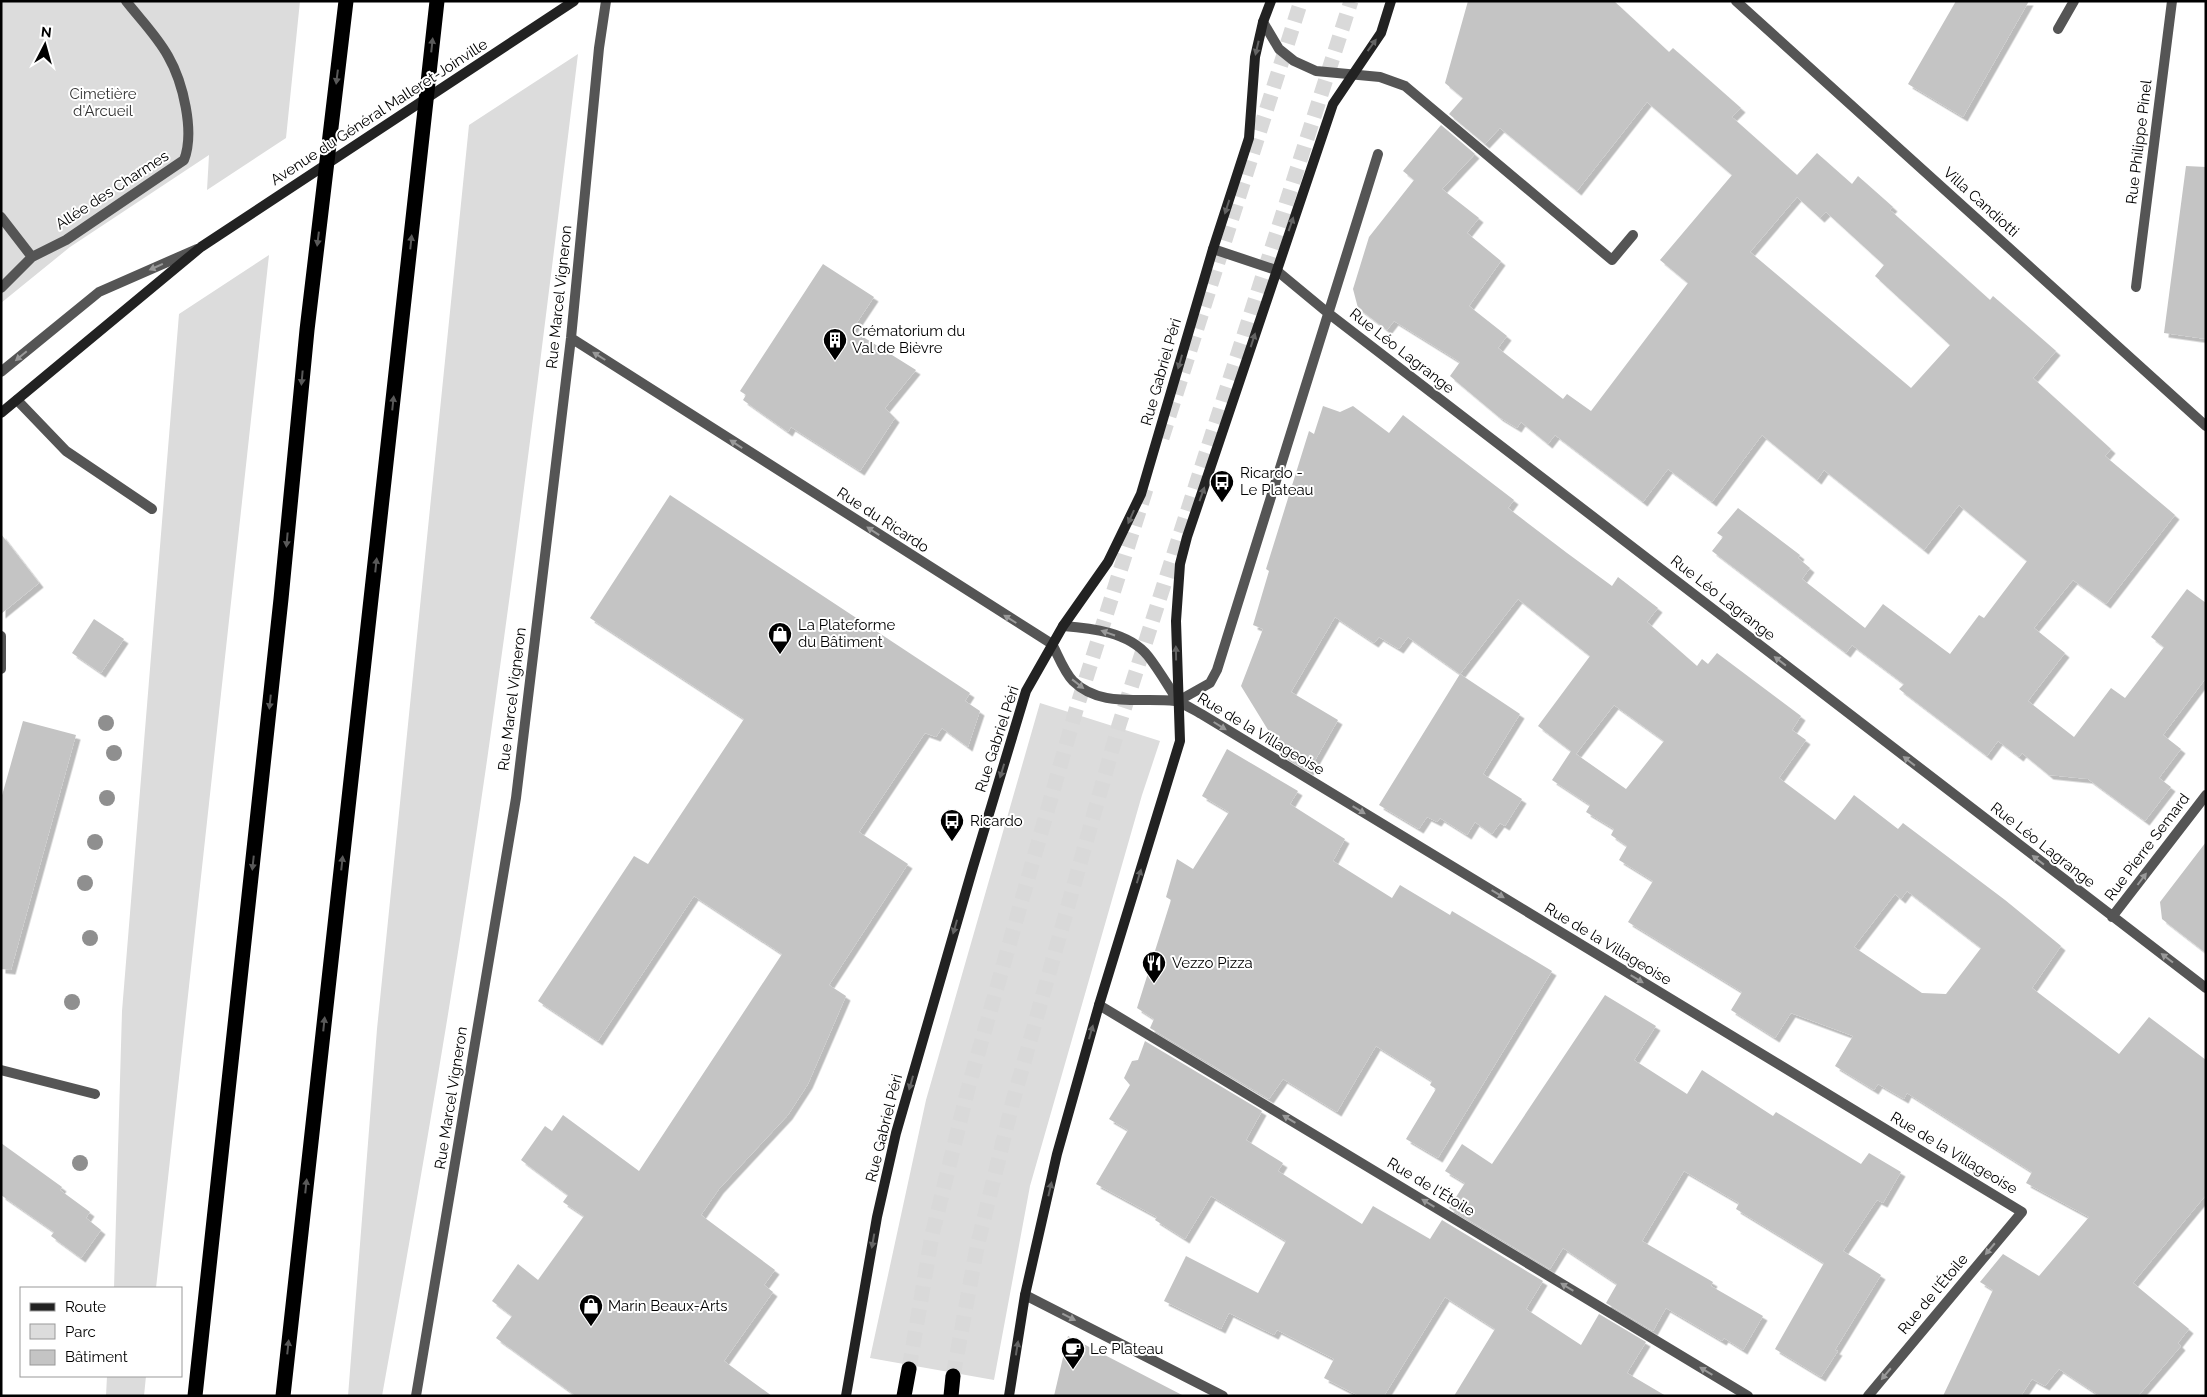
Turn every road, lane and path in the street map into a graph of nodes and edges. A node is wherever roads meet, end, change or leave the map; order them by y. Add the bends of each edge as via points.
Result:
1 (126, 1) edge
2 (346, 1) edge
3 (437, 1) edge
4 (606, 1) edge
5 (1271, 1) edge
6 (1391, 1) edge
7 (1736, 1) edge
8 (2074, 1) edge
9 (2172, 1) edge
10 (574, 2) edge
11 (1263, 22) junction
12 (2058, 29) dead end
13 (1352, 73) junction
14 (1378, 154) dead end
15 (1, 217) edge
16 (1633, 234) dead end
17 (200, 247) junction
18 (1213, 249) junction
19 (32, 257) junction
20 (1276, 270) junction
21 (2136, 287) dead end
22 (1, 288) edge
23 (1328, 313) junction
24 (571, 338) junction
25 (1, 372) edge
26 (17, 400) junction
27 (1, 413) edge
28 (2206, 426) edge
29 (152, 508) dead end
30 (1063, 626) junction
31 (1, 636) edge
32 (1052, 644) junction
33 (1, 669) edge
34 (1178, 702) junction
35 (2206, 795) edge
36 (2112, 917) junction
37 (2206, 988) edge
38 (1099, 1005) junction
39 (1, 1070) edge
40 (95, 1094) dead end
41 (2022, 1212) joint
42 (1025, 1295) junction
43 (909, 1369) tunnel mouth
44 (953, 1376) tunnel mouth
45 (195, 1396) edge
46 (283, 1396) edge
47 (416, 1396) edge
48 (846, 1396) edge
49 (904, 1396) edge
50 (951, 1396) edge
51 (1009, 1396) edge
52 (1223, 1396) edge
53 (1748, 1396) edge
54 (1868, 1396) edge

1 - 19 street, Allée des Charmes via 169,57 188,121 188,150 178,166 66,240
2 -> 45 highway via 307,330
46 -> 3 highway
4 - 24 street, Rue Marcel Vigneron
5 - 11 main road, Rue Gabriel Péri
13 -> 6 main road via 1381,33
7 - 28 street, Villa Candiotti
8 - 12 street
9 - 21 street, Rue Philippe Pinel
10 - 17 main road, Avenue du Général Malleret-Joinville
11 - 13 street via 1279,49 1294,61 1316,71
11 -> 18 main road, Rue Gabriel Péri via 1255,57 1249,138
13 - 16 street via 1380,77 1405,86 1612,260
20 -> 13 main road via 1333,104
14 - 23 street
15 - 19 street
17 -> 25 street, Avenue du Général Malleret-Joinville via 99,292
17 - 26 main road, Avenue du Général Malleret-Joinville
18 - 20 street, Rue Léo Lagrange
18 -> 30 main road, Rue Gabriel Péri via 1140,494 1108,562
19 - 22 street, Allée des Charmes
20 - 23 street, Rue Léo Lagrange
34 -> 20 main road via 1176,621 1180,564
23 - 34 street via 1217,670 1210,683
36 -> 23 street, Rue Léo Lagrange
32 -> 24 street, Rue du Ricardo
24 - 47 street, Rue Marcel Vigneron via 516,798
26 - 27 main road, Avenue du Général Malleret-Joinville
26 - 29 street via 66,451
30 - 32 main road, Rue Gabriel Péri
34 -> 30 street via 1147,655 1138,647 1093,628
31 - 33 street
32 -> 34 street, Rue du Ricardo via 1072,680 1100,697
32 -> 48 main road, Rue Gabriel Péri via 1026,691 896,1133 877,1217
38 -> 34 main road via 1180,741
34 -> 41 street, Rue de la Villageoise
36 -> 35 street, Rue Pierre Semard
37 -> 36 street, Rue Léo Lagrange
42 -> 38 main road via 1057,1154
53 -> 38 street, Rue de l'Étoile
39 - 40 street
41 -> 54 street, Rue de l'Étoile
51 -> 42 main road
42 -> 52 street
43 - 49 highway
44 - 50 highway

